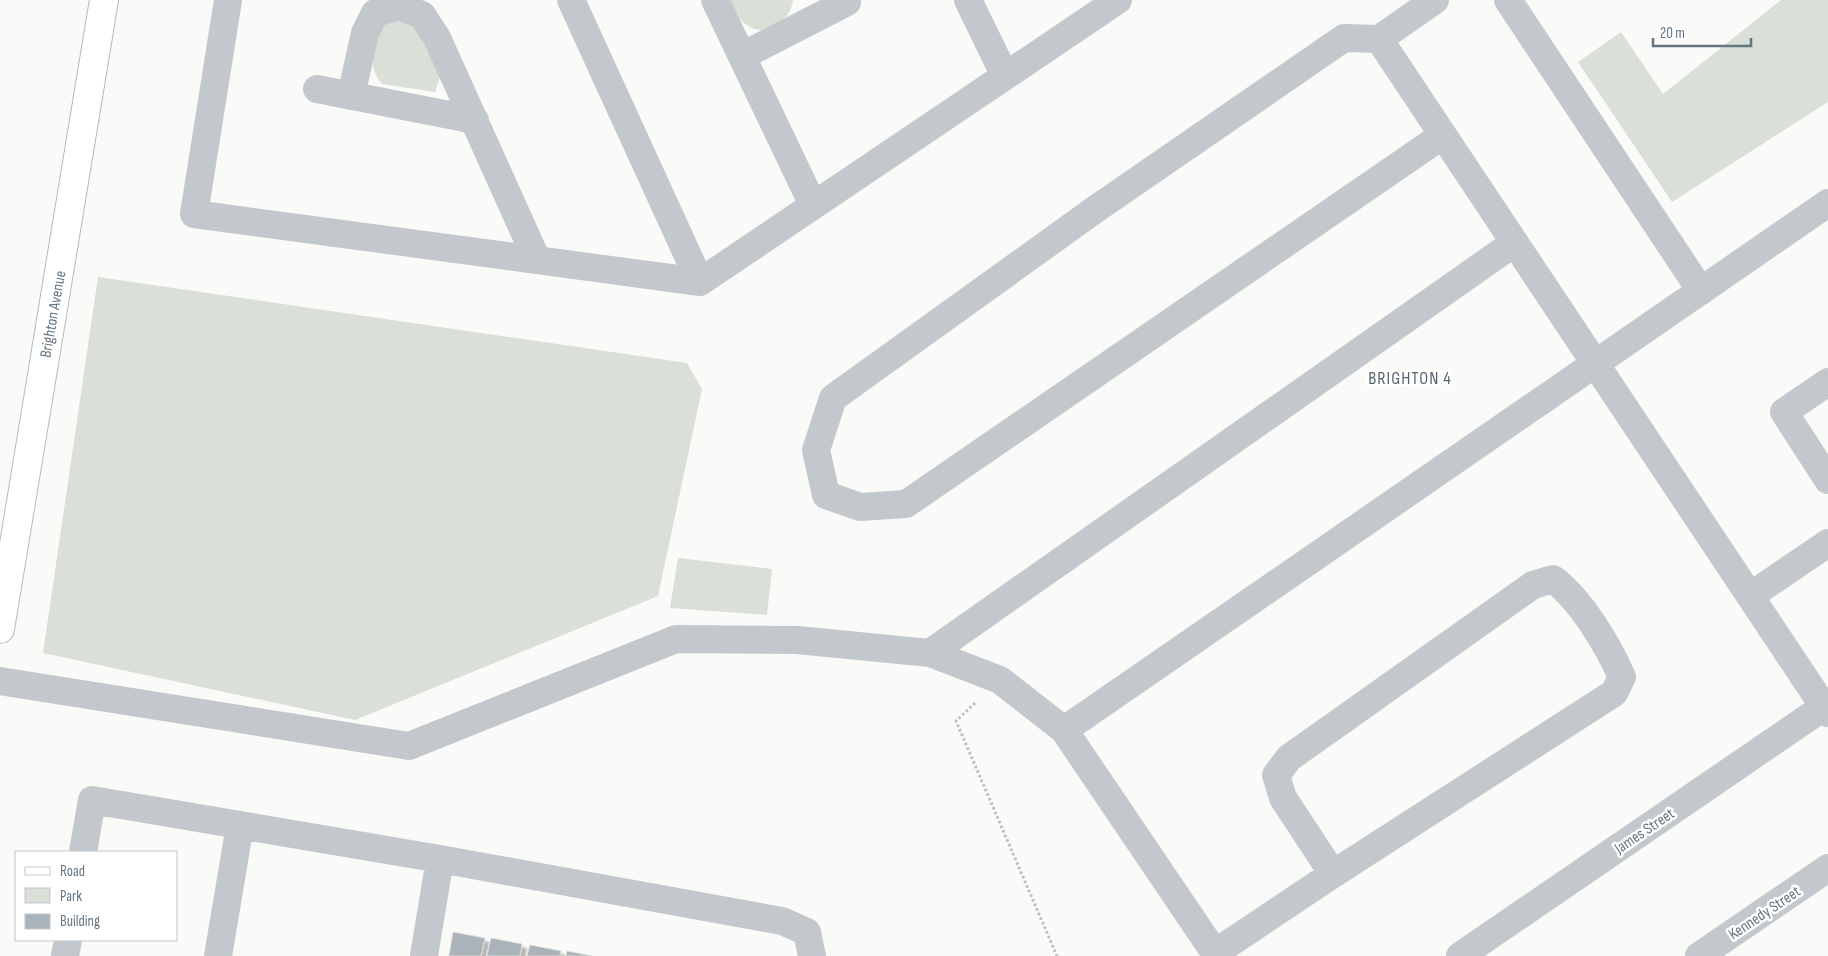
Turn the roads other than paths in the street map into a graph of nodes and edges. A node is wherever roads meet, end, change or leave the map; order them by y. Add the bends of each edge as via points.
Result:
1 (104, 0) edge
2 (228, 0) edge
3 (571, 0) edge
4 (716, 0) edge
5 (968, 0) edge
6 (1118, 0) edge
7 (1435, 0) edge
8 (1508, 0) edge
9 (847, 2) dead end
10 (813, 9) edge
11 (1379, 39) junction
12 (742, 56) junction
13 (1005, 76) junction
14 (317, 89) dead end
15 (351, 96) junction
16 (475, 120) junction
17 (1443, 135) junction
18 (1828, 203) edge
19 (813, 205) junction
20 (1514, 243) junction
21 (537, 260) junction
22 (700, 282) junction
23 (1701, 291) junction
24 (1595, 364) junction
25 (1828, 382) edge
26 (1828, 480) edge
27 (1828, 544) edge
28 (1750, 596) junction
29 (0, 629) edge
30 (930, 653) junction
31 (0, 681) edge
32 (1826, 708) edge
33 (1064, 730) junction
34 (240, 825) junction
35 (83, 851) edge
36 (440, 859) junction
37 (1828, 868) edge
38 (1333, 874) junction
39 (68, 941) edge
40 (1216, 955) edge
41 (66, 956) edge
42 (218, 956) edge
43 (424, 956) edge
44 (812, 956) edge
45 (1460, 956) edge
46 (1699, 956) edge

1 - 29 main road, Brighton Avenue
2 - 21 street via 194,214
3 - 22 street
4 - 12 street
5 - 13 street
6 - 13 street
7 - 11 street
8 - 23 street
9 - 10 street
10 - 12 street
11 - 17 street
11 - 17 street via 1344,38 1093,211 833,398 816,450 826,495 860,507 906,504
12 - 19 street
13 - 19 street
14 - 15 street
15 - 16 street
15 - 16 street via 374,13 399,6 422,15 437,38
16 - 21 street
17 - 20 street
18 - 23 street
19 - 22 street
20 - 24 street
20 - 30 street
21 - 22 street
23 - 24 street
24 - 28 street
24 - 33 street
25 - 26 street via 1784,412
27 - 28 street
28 - 32 street
30 - 31 street via 797,640 676,639 409,746
30 - 33 street via 1000,680
32 - 45 street, James Street
33 - 40 street
34 - 35 street via 92,800
34 - 36 street
34 - 42 street
36 - 43 street
36 - 44 street via 782,921 806,932
37 - 46 street, Kennedy Street
38 - 38 street via 1614,692 1622,677 1614,659 1568,591 1553,579 1533,585 1289,758 1276,775 1283,798
38 - 40 street
39 - 41 street

